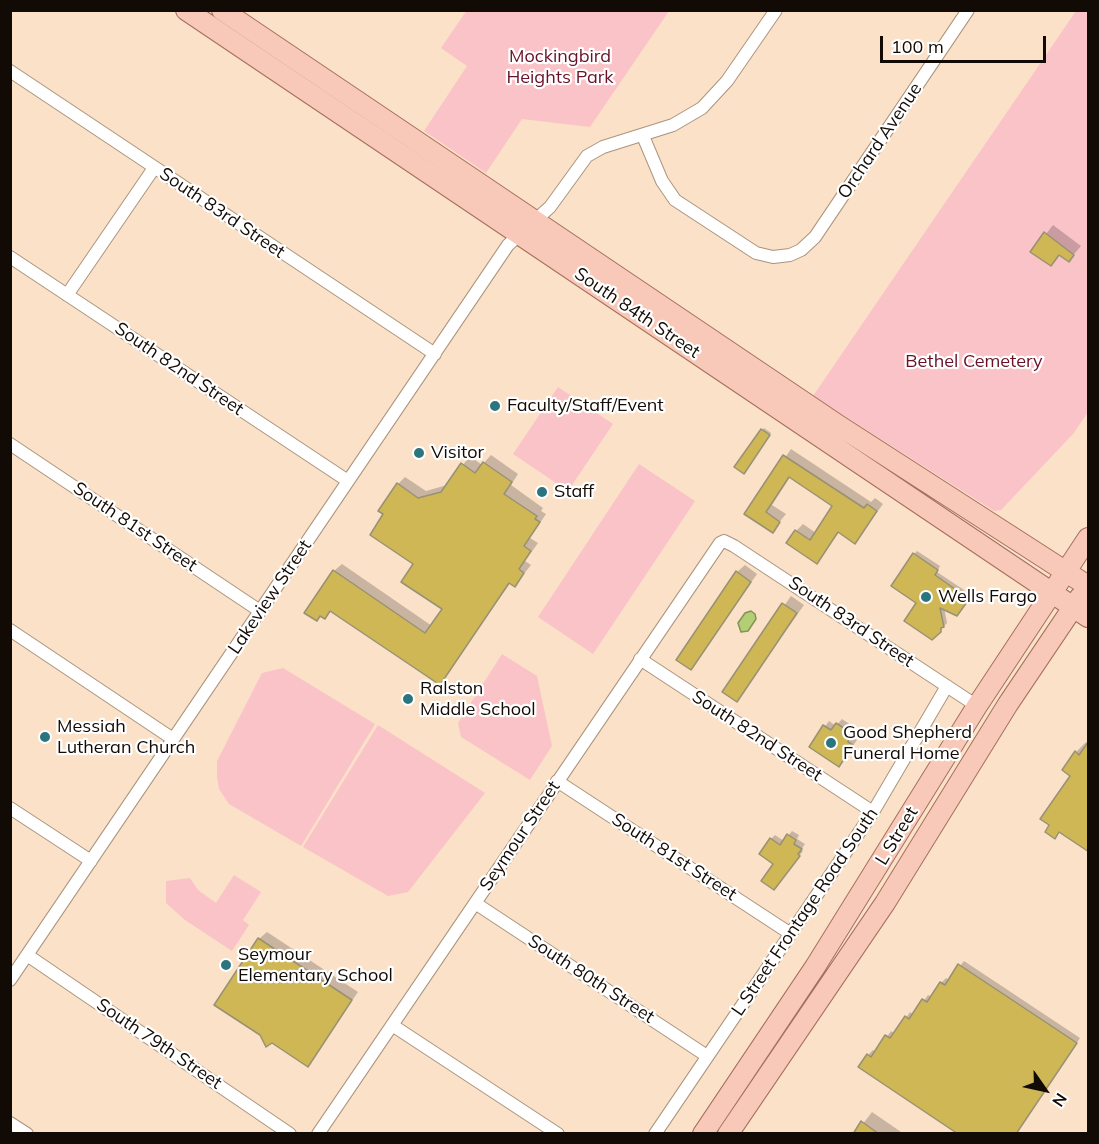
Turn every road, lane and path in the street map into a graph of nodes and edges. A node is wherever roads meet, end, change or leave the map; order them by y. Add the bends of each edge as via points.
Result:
1 (186, 10) edge
2 (222, 10) edge
3 (776, 10) edge
4 (968, 10) edge
5 (10, 72) edge
6 (643, 136) junction
7 (154, 168) junction
8 (536, 220) junction
9 (521, 234) junction
10 (10, 257) edge
11 (67, 295) junction
12 (435, 354) junction
13 (10, 444) edge
14 (348, 482) junction
15 (1089, 538) edge
16 (724, 541) joint
17 (1066, 571) junction
18 (1088, 585) edge
19 (1052, 592) junction
20 (260, 610) junction
21 (1081, 612) edge
22 (10, 630) edge
23 (640, 660) junction
24 (947, 686) junction
25 (977, 706) junction
26 (173, 739) junction
27 (557, 781) junction
28 (10, 808) edge
29 (873, 812) junction
30 (91, 861) junction
31 (475, 903) junction
32 (791, 934) junction
33 (27, 955) junction
34 (10, 980) edge
35 (392, 1025) junction
36 (708, 1056) junction
37 (10, 1123) edge
38 (27, 1134) edge
39 (290, 1134) edge
40 (318, 1134) edge
41 (558, 1134) edge
42 (655, 1134) edge
43 (703, 1134) edge
44 (728, 1134) edge

1 - 9 main road, South 84th Street
2 - 8 main road, South 84th Street
3 - 6 street, Lakeview Street via 717,94 686,119
4 - 6 street, Orchard Avenue via 811,241 784,257 756,253 669,194
5 - 7 street, South 83rd Street
6 - 8 street, Lakeview Street via 586,156 550,207
7 - 11 street
7 - 12 street, South 83rd Street
8 - 9 street, Lakeview Street
8 - 17 main road, South 84th Street via 838,425
9 - 12 street, Lakeview Street via 508,245
9 - 19 main road, South 84th Street
10 - 11 street, South 82nd Street
11 - 14 street, South 82nd Street
12 - 14 street, Lakeview Street
13 - 20 street, South 81st Street
14 - 20 street, Lakeview Street
15 - 17 main road, L Street
16 - 23 street, Seymour Street via 716,547
16 - 24 street, South 83rd Street
17 - 18 main road, South 84th Street
17 - 19 main road, L Street
18 - 21 main road, L Street
19 - 21 main road, South 84th Street
19 - 25 main road, L Street
20 - 26 street, Lakeview Street
21 - 44 main road, L Street via 1008,705 891,894
22 - 26 street
23 - 27 street, Seymour Street
23 - 29 street, South 82nd Street
24 - 25 street, South 83rd Street
24 - 29 street, L Street Frontage Road South
25 - 43 main road, L Street via 837,933
26 - 30 street, Lakeview Street
27 - 31 street, Seymour Street
27 - 32 street, South 81st Street
28 - 30 street
29 - 32 street, L Street Frontage Road South
30 - 33 street, Lakeview Street
31 - 35 street, Seymour Street
31 - 36 street, South 80th Street
32 - 36 street, L Street Frontage Road South
33 - 34 street, Lakeview Street
33 - 39 street, South 79th Street
35 - 40 street, Seymour Street
35 - 41 street
36 - 42 street, L Street Frontage Road South
37 - 38 street

